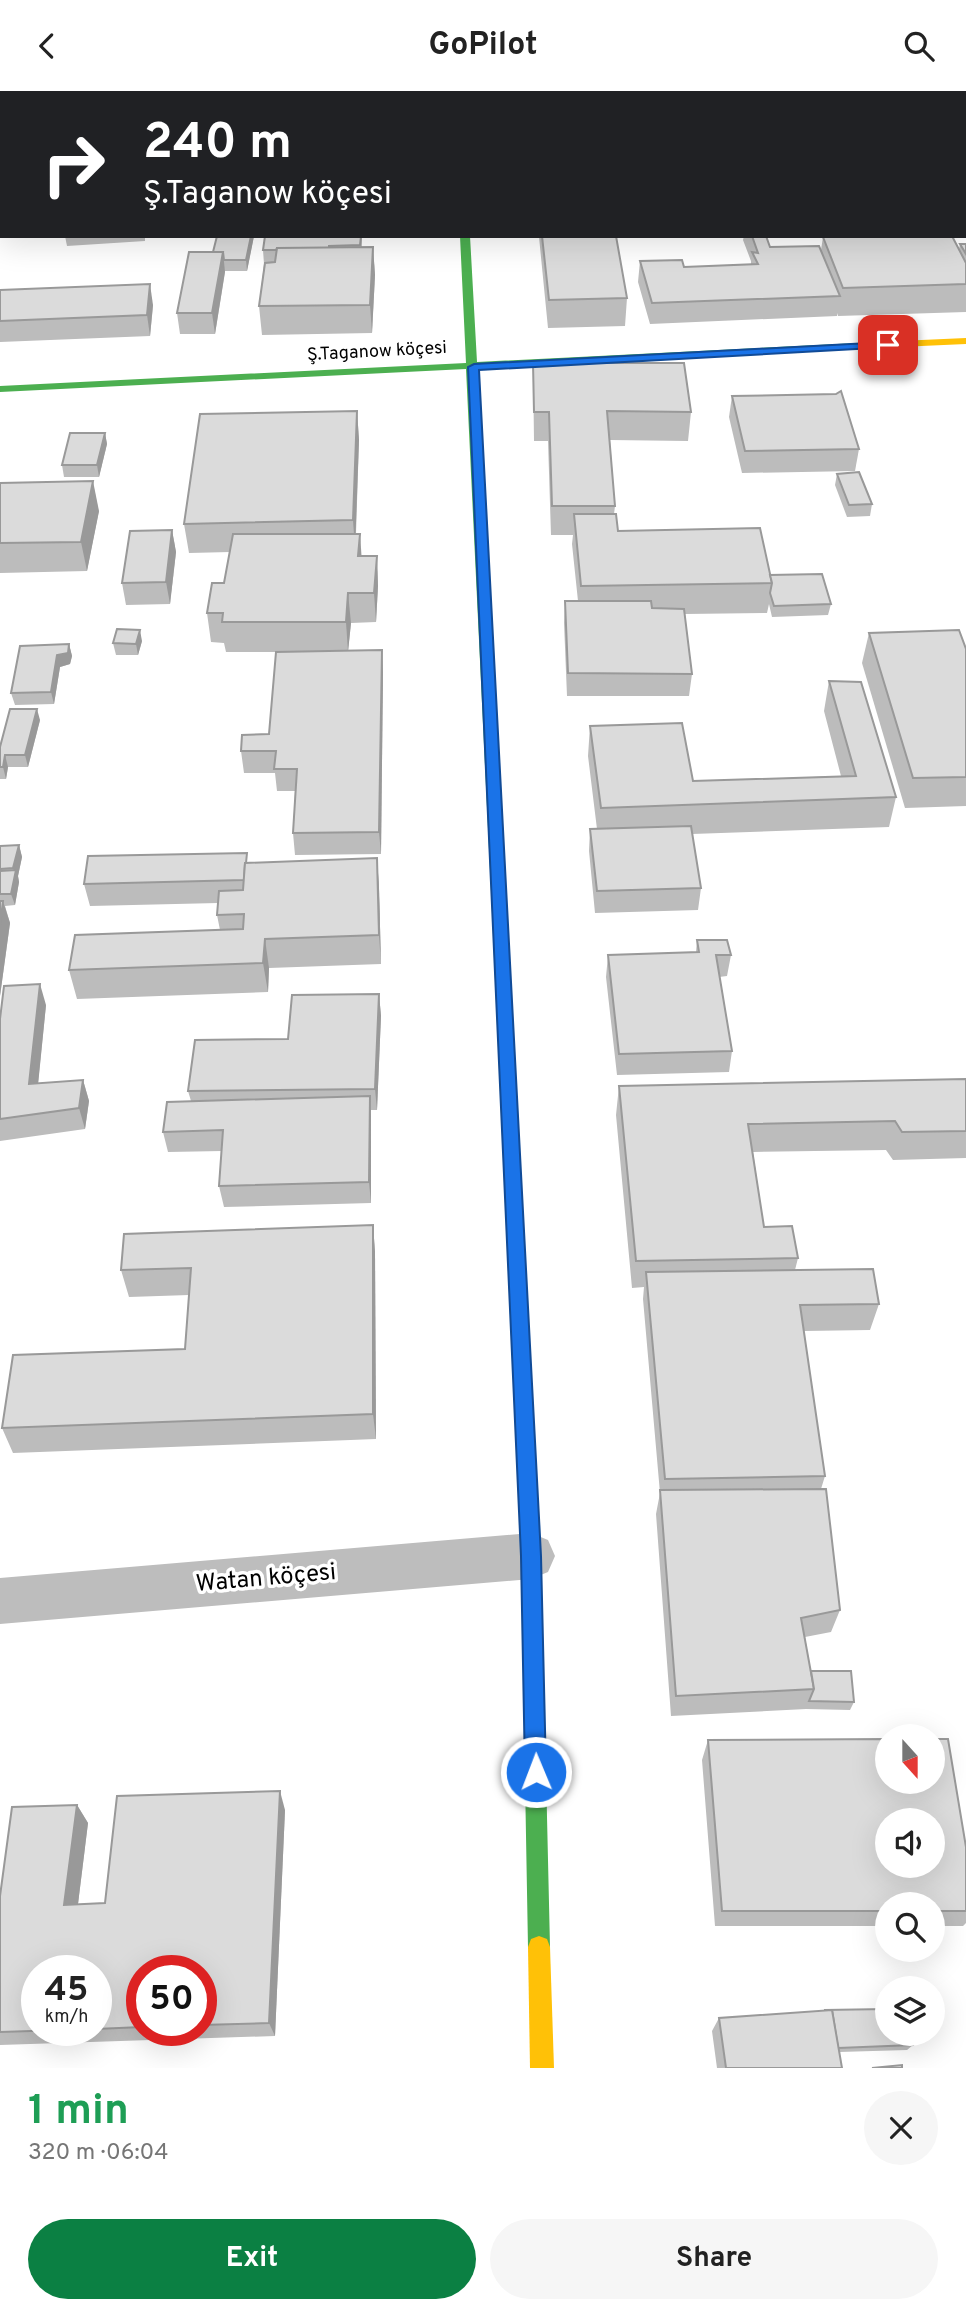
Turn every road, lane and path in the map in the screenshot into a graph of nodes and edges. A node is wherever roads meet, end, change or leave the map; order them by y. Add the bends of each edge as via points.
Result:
1 (466, 238) edge
2 (966, 341) edge
3 (474, 367) junction
4 (0, 389) edge
5 (531, 1556) junction
6 (0, 1601) edge
7 (542, 2068) edge

1 - 3 main road
2 - 3 main road, Ş.Taganow köçesi
3 - 4 main road, Ş.Taganow köçesi
3 - 5 main road
5 - 6 street, Watan köçesi
5 - 7 main road

